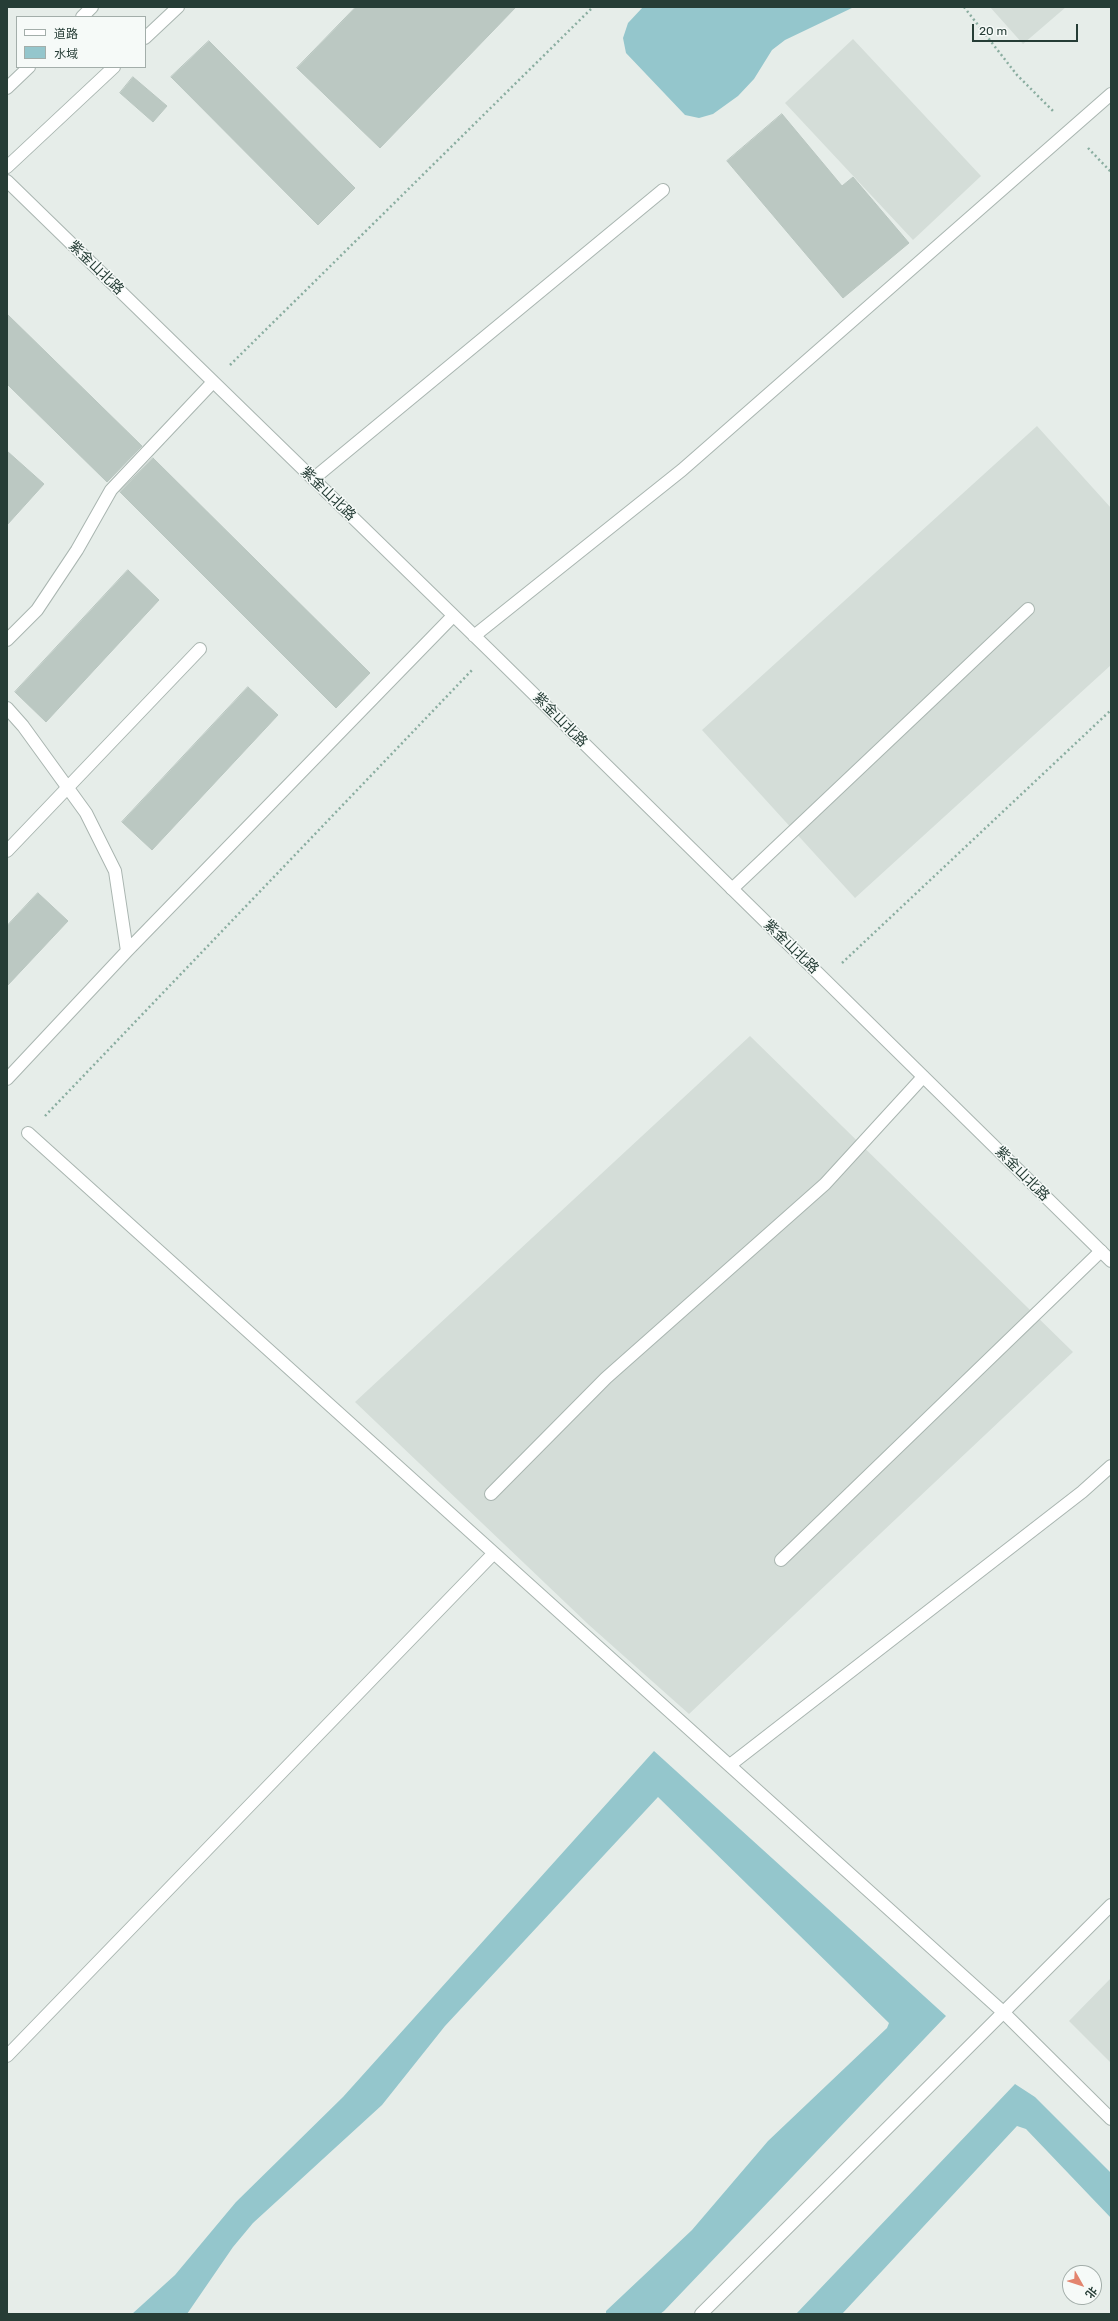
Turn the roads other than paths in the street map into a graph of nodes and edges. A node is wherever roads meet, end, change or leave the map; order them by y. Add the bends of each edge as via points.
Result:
1 (92, 7) edge
2 (178, 7) edge
3 (83, 16) edge
4 (146, 37) edge
5 (28, 68) edge
6 (113, 68) edge
7 (7, 88) edge
8 (1111, 94) edge
9 (7, 168) edge
10 (7, 181) edge
11 (663, 190) dead end
12 (213, 382) junction
13 (313, 479) junction
14 (1028, 609) dead end
15 (453, 616) junction
16 (474, 636) junction
17 (7, 640) edge
18 (200, 650) dead end
19 (7, 708) edge
20 (68, 788) junction
21 (7, 851) edge
22 (732, 889) junction
23 (127, 951) junction
24 (923, 1077) junction
25 (7, 1079) edge
26 (28, 1133) road end
27 (1101, 1251) junction
28 (1111, 1262) edge
29 (1111, 1466) edge
30 (491, 1494) dead end
31 (494, 1553) junction
32 (781, 1560) dead end
33 (730, 1765) junction
34 (1111, 1905) edge
35 (1004, 2012) junction
36 (7, 2056) edge
37 (1111, 2119) edge
38 (701, 2314) edge

1 - 3 street
2 - 4 street
5 - 7 street
6 - 9 street
8 - 16 street via 682,470
10 - 12 street, 紫金山北路
11 - 13 street
12 - 13 street, 紫金山北路
12 - 17 street via 111,490 77,550 37,610
13 - 15 street, 紫金山北路
14 - 22 street
15 - 16 street, 紫金山北路
15 - 23 street
16 - 22 street, 紫金山北路
18 - 20 street
19 - 20 street
20 - 21 street
20 - 23 street via 86,813 115,871
22 - 24 street, 紫金山北路
23 - 25 street
24 - 27 street, 紫金山北路
24 - 30 street via 825,1184 606,1378
26 - 31 street
27 - 28 street, 紫金山北路
27 - 32 street
29 - 33 street via 1082,1492
31 - 33 street
31 - 36 street
33 - 35 street
34 - 35 street
35 - 37 street
35 - 38 street

